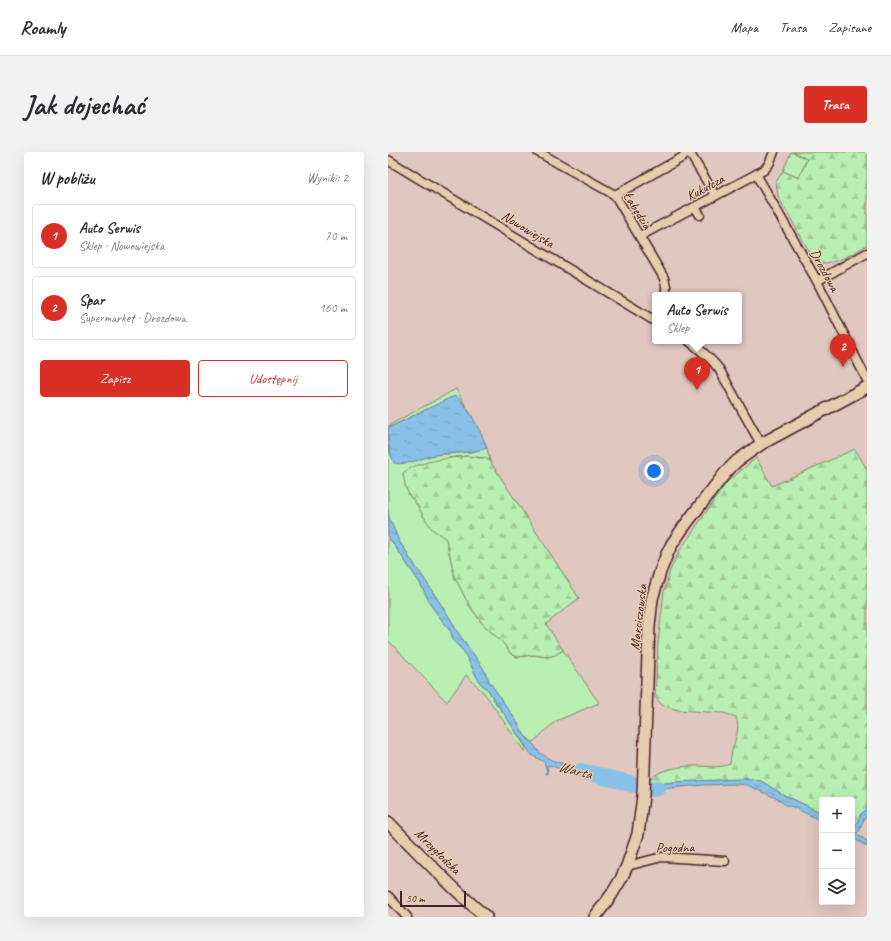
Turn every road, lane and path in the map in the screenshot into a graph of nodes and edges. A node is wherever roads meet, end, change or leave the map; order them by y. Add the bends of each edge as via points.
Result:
1 (538, 152) edge
2 (688, 152) edge
3 (774, 152) edge
4 (388, 160) edge
5 (756, 174) junction
6 (615, 195) junction
7 (715, 196) junction
8 (695, 207) junction
9 (700, 215) dead end
10 (640, 236) junction
11 (867, 253) edge
12 (816, 281) junction
13 (666, 292) edge
14 (652, 319) edge
15 (693, 344) edge
16 (867, 380) edge
17 (867, 387) edge
18 (760, 444) junction
19 (388, 822) edge
20 (725, 861) dead end
21 (627, 866) junction
22 (388, 896) edge
23 (407, 917) edge
24 (486, 917) edge
25 (595, 917) edge

1 - 6 street, Łabędzia
2 - 6 street
2 - 7 street
3 - 5 street, Kukułcza via 770,164
4 - 14 street, Nowowiejska
5 - 7 street, Kukułcza
5 - 12 street, Drozdowa
6 - 10 street, Łabędzia
7 - 8 street, Kukułcza
8 - 9 street
8 - 10 street, Kukułcza
10 - 13 street, Łabędzia via 664,278
11 - 12 street
12 - 16 street, Drozdowa
15 - 18 street via 713,361
17 - 18 street, Marciszowska
18 - 21 street, Marciszowska via 726,472 672,544 660,572 652,599 649,626 638,834
19 - 24 street, Mrzygłodzka
20 - 21 street, Pogodna via 662,857
21 - 25 street, Marciszowska via 612,894
22 - 23 street

